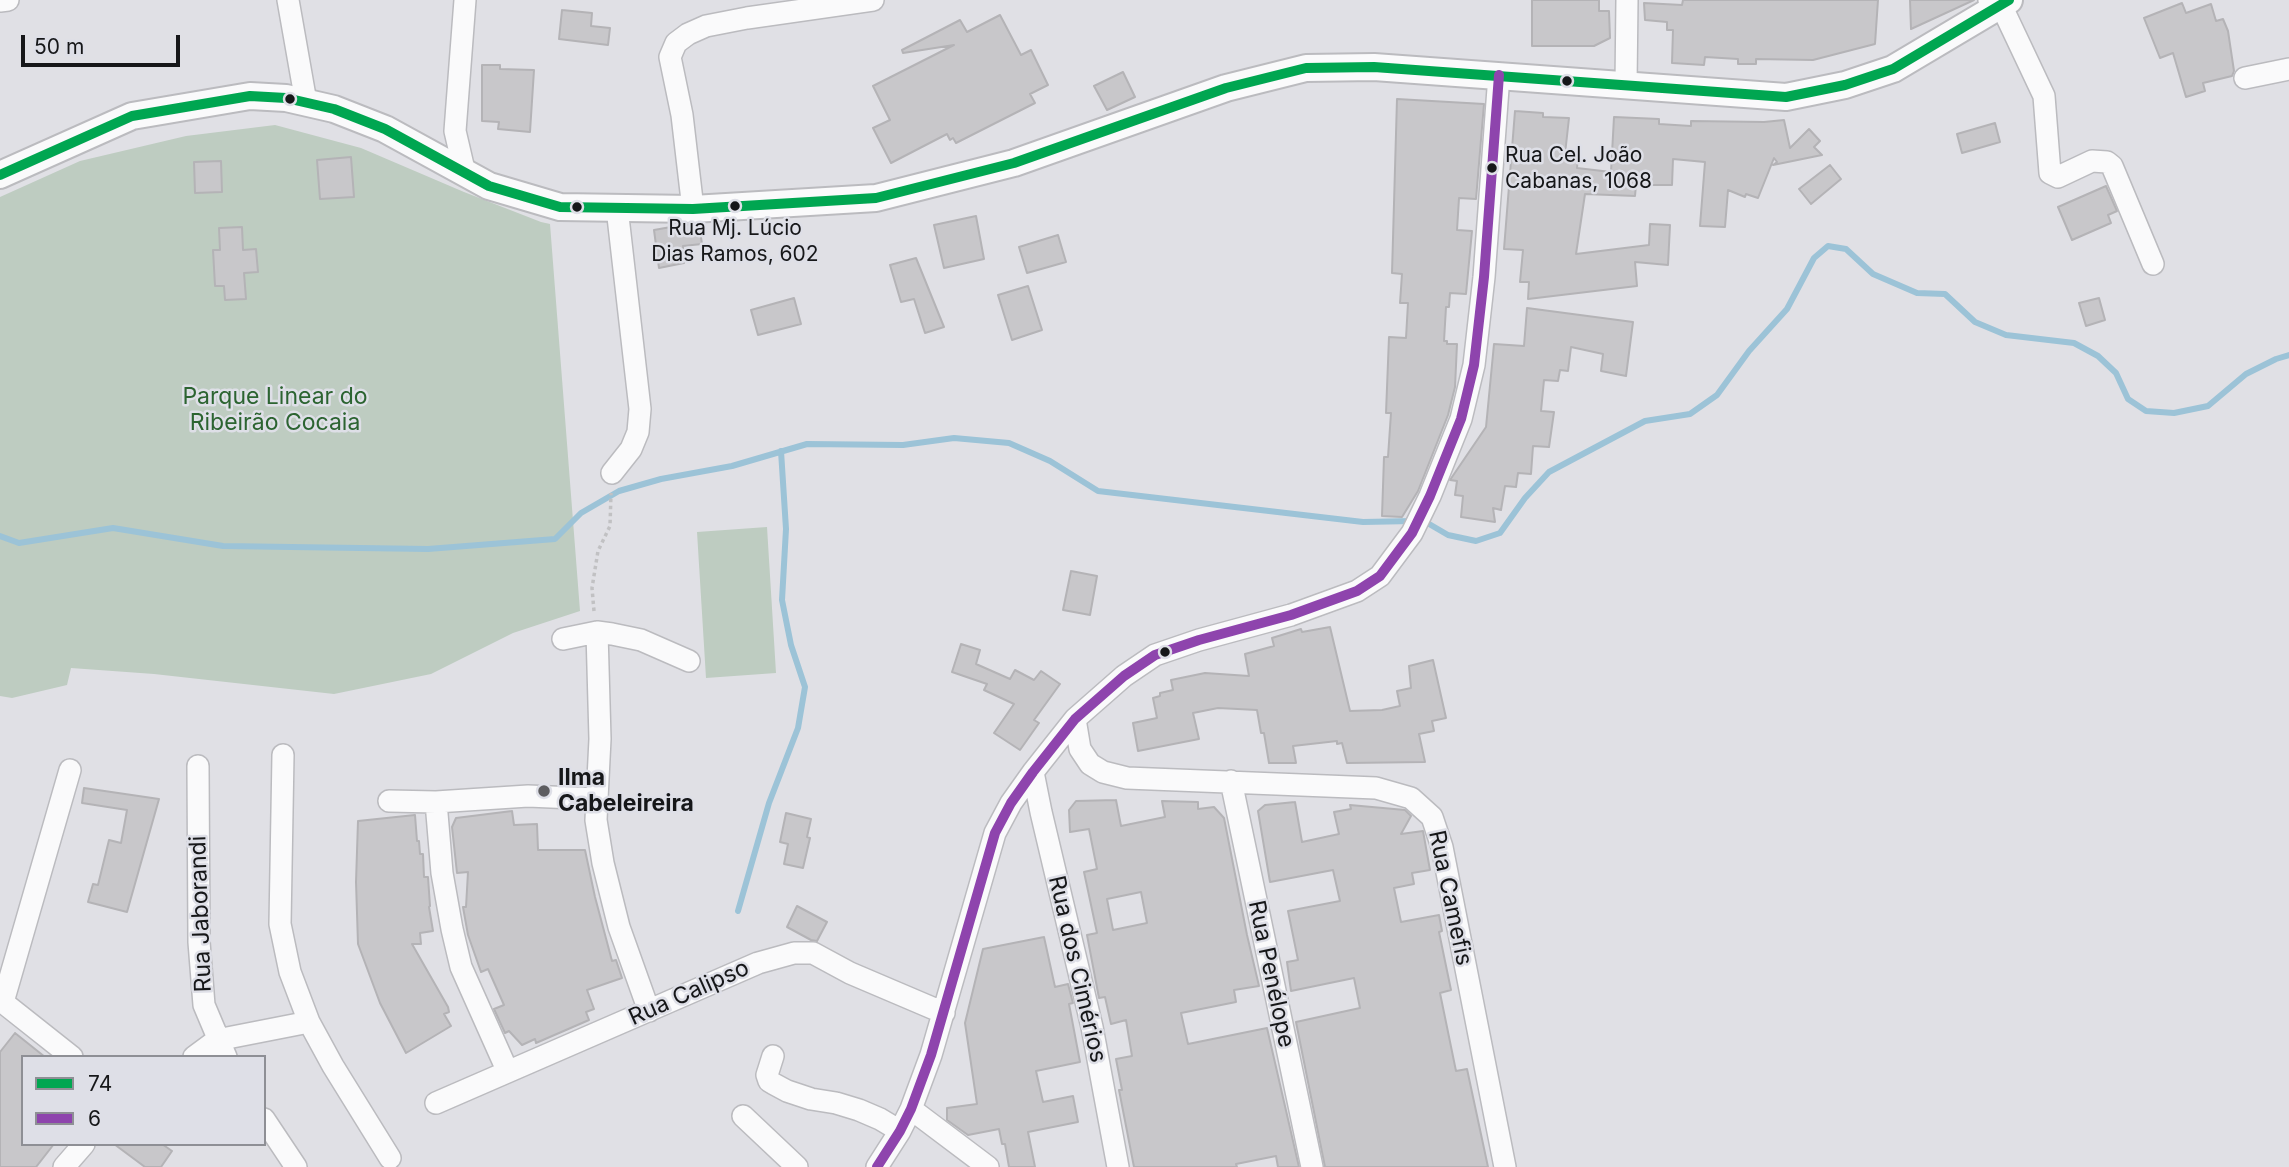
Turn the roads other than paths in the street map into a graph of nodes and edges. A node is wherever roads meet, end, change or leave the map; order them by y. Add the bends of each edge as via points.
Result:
1 (8, 0) edge
2 (288, 0) edge
3 (465, 0) edge
4 (873, 0) edge
5 (1627, 0) edge
6 (0, 1) edge
7 (2000, 2) edge
8 (2289, 69) edge
9 (1499, 75) junction
10 (2245, 78) dead end
11 (1626, 85) junction
12 (306, 102) junction
13 (455, 131) junction
14 (427, 153) junction
15 (465, 174) junction
16 (0, 175) edge
17 (617, 208) junction
18 (693, 209) junction
19 (2153, 264) dead end
20 (612, 473) road end
21 (597, 632) junction
22 (563, 639) dead end
23 (689, 661) dead end
24 (1075, 719) junction
25 (283, 755) dead end
26 (198, 766) dead end
27 (70, 770) dead end
28 (1033, 772) junction
29 (1231, 781) junction
30 (597, 799) junction
31 (389, 801) dead end
32 (436, 802) junction
33 (1, 1001) edge
34 (649, 1011) junction
35 (944, 1013) junction
36 (309, 1022) junction
37 (222, 1048) edge
38 (69, 1055) edge
39 (200, 1055) edge
40 (773, 1056) dead end
41 (507, 1070) junction
42 (436, 1103) dead end
43 (911, 1109) junction
44 (743, 1116) dead end
45 (266, 1122) edge
46 (900, 1131) junction
47 (82, 1146) edge
48 (390, 1158) dead end
49 (64, 1167) edge
50 (296, 1167) edge
51 (797, 1167) edge
52 (877, 1167) edge
53 (988, 1167) edge
54 (1118, 1167) edge
55 (1312, 1167) edge
56 (1505, 1167) edge

1 - 6 street
2 - 12 street
3 - 13 street
4 - 18 street via 706,26 676,43 670,57
5 - 11 street
7 - 11 main road via 1893,69 1845,85 1786,97
7 - 19 street via 2044,96 2050,173 2058,177 2092,161 2112,166
8 - 10 street
9 - 11 main road
9 - 18 main road via 1306,68 1226,88 1014,163 876,198
9 - 24 street via 1474,365 1461,419 1412,533 1380,576 1357,591 1155,655
12 - 14 main road via 385,129
12 - 16 main road via 250,96 132,116
13 - 14 street
13 - 15 street
14 - 15 main road
15 - 17 main road via 500,190 561,207
17 - 18 main road
17 - 20 street via 640,409 631,449
21 - 22 street
21 - 23 street via 641,640
21 - 30 street
24 - 28 street
24 - 29 street, Rua Camefis via 1080,749 1090,764 1103,772 1127,778
25 - 36 street via 280,924 290,972
26 - 37 street, Rua Jaborandi via 204,1005
27 - 33 street
28 - 35 street via 995,833
28 - 54 street, Rua dos Cimérios
29 - 55 street, Rua Penélope
29 - 56 street, Rua Camefis via 1376,788 1411,798 1432,817 1442,847
30 - 32 street via 528,796
30 - 34 street via 603,863 619,927
31 - 32 street
32 - 41 street via 442,873 461,967
33 - 38 street
34 - 35 street, Rua Calipso via 758,963 804,952
34 - 41 street, Rua Calipso
35 - 43 street
36 - 37 street
36 - 48 street
37 - 39 street
40 - 46 street via 766,1075 774,1084 811,1099 859,1110
41 - 42 street, Rua Calipso
43 - 46 street
43 - 53 street
44 - 51 street
45 - 50 street
46 - 52 street
47 - 49 street

